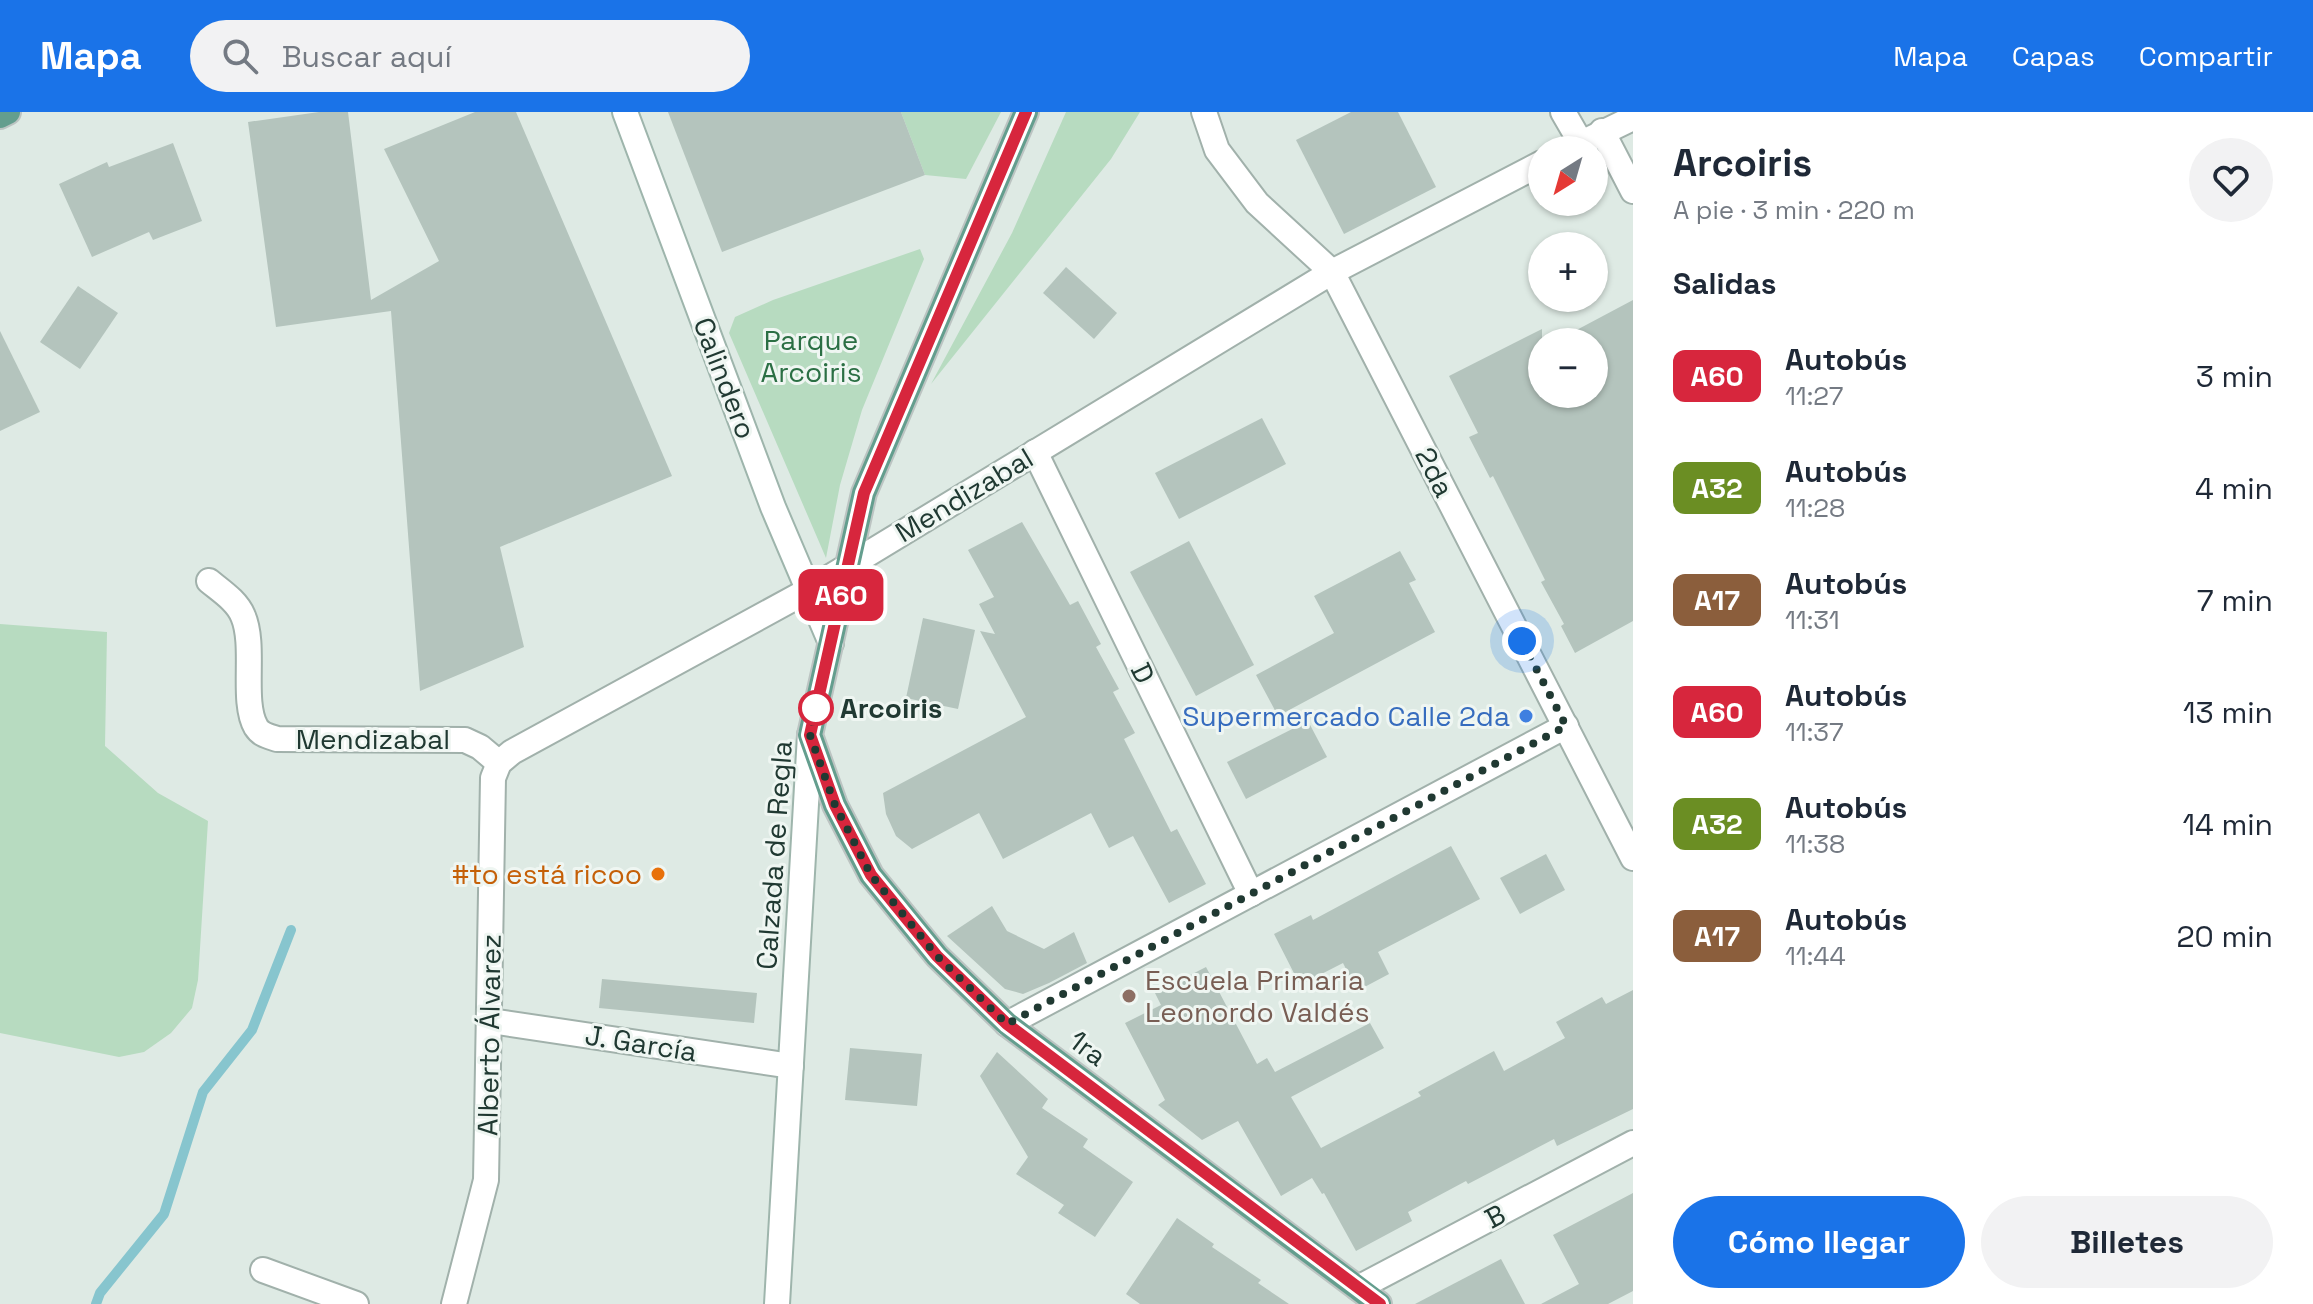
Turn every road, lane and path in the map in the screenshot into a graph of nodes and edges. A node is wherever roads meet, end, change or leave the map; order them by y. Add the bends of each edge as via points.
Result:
1 (8, 112) edge
2 (625, 112) edge
3 (1026, 112) edge
4 (1204, 112) edge
5 (1563, 112) edge
6 (0, 116) edge
7 (1633, 118) edge
8 (1580, 136) edge
9 (1594, 136) edge
10 (1608, 166) edge
11 (1528, 170) edge
12 (1633, 191) edge
13 (1332, 272) junction
14 (1035, 452) junction
15 (847, 565) junction
16 (209, 581) dead end
17 (807, 591) junction
18 (831, 643) junction
19 (1566, 726) junction
20 (810, 735) junction
21 (499, 763) junction
22 (1633, 858) edge
23 (1251, 894) junction
24 (491, 1021) junction
25 (1007, 1024) junction
26 (791, 1066) junction
27 (1633, 1143) edge
28 (263, 1270) dead end
29 (1358, 1288) junction
30 (356, 1304) edge
31 (454, 1304) edge
32 (777, 1304) edge
33 (1379, 1304) edge

1 - 6 main road
2 - 17 street, Calindero
3 - 15 main road, Calzada de Regla via 864,493
4 - 13 street, 2da via 1217,150 1257,203
5 - 8 street
7 - 9 street
10 - 12 street
11 - 13 street, Mendizabal
13 - 14 street, Mendizabal
13 - 19 street, 2da
14 - 15 street, Mendizabal
14 - 23 street, D
15 - 17 street, Mendizabal
15 - 18 main road, Calzada de Regla
16 - 21 street, Mendizabal via 242,613 251,705 263,735 465,740
17 - 18 street, Calindero
17 - 21 street, Mendizabal
18 - 20 main road, Calzada de Regla
19 - 22 street, 2da
19 - 23 street
20 - 25 main road, 1ra via 835,805 871,875 937,956
20 - 26 street, Calzada de Regla
21 - 24 street, Alberto Álvarez via 493,778
23 - 25 street
24 - 26 street, J. García
24 - 31 street, Alberto Álvarez via 486,1180
25 - 29 main road, 1ra
26 - 32 street, Calzada de Regla
27 - 29 street, B
28 - 30 street
29 - 33 main road, 1ra

